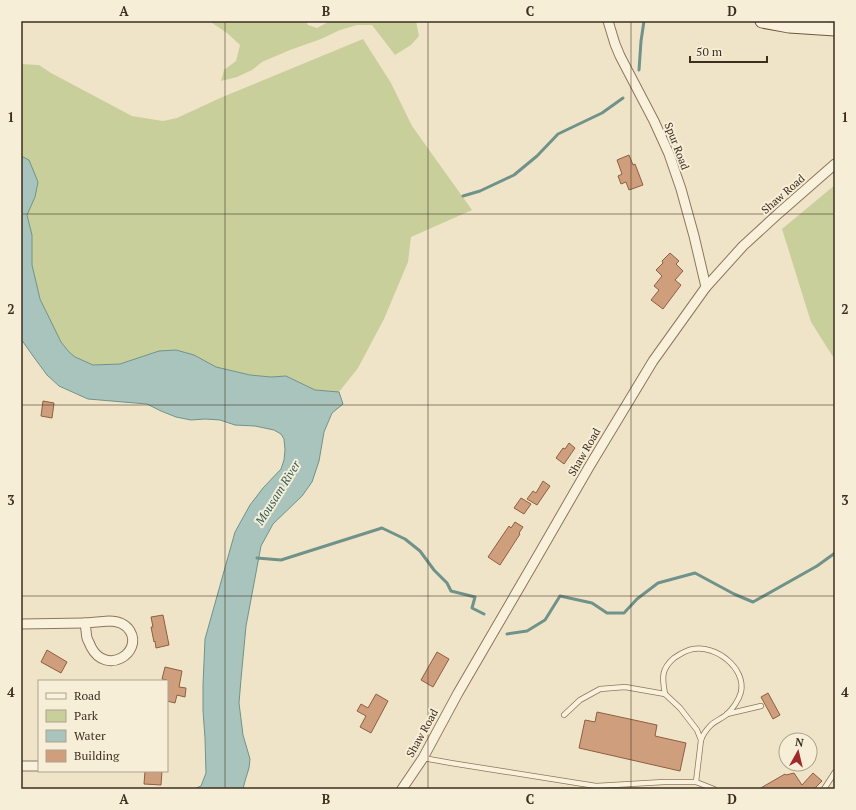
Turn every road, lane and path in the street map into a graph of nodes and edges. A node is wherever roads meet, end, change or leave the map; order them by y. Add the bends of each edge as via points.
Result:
1 (608, 21) edge
2 (762, 21) edge
3 (835, 29) edge
4 (835, 164) edge
5 (706, 287) junction
6 (85, 622) junction
7 (21, 624) edge
8 (666, 694) junction
9 (762, 706) dead end
10 (727, 714) junction
11 (564, 715) dead end
12 (701, 740) junction
13 (423, 758) junction
14 (21, 766) edge
15 (38, 766) edge
16 (835, 772) edge
17 (696, 782) junction
18 (633, 784) junction
19 (597, 787) edge
20 (402, 789) edge
21 (634, 789) edge
22 (714, 789) edge
23 (824, 789) edge

1 - 5 street, Spur Road via 620,56 669,154
2 - 3 main road via 789,26
4 - 5 street, Shaw Road via 742,246
5 - 13 street, Shaw Road via 630,397
6 - 6 street via 87,639 99,658 116,660 126,656 133,642 127,626 116,621
6 - 7 street
8 - 10 lane via 663,678 666,667 671,662 680,654 694,649 713,652 728,660 740,677 741,693
8 - 11 lane via 625,687 600,689 580,700
8 - 12 lane via 690,720
9 - 10 lane
10 - 12 lane via 704,732
12 - 17 lane
13 - 19 lane
13 - 20 street, Shaw Road
14 - 15 street
16 - 23 lane
17 - 18 lane
17 - 22 lane
18 - 19 lane
18 - 21 lane

